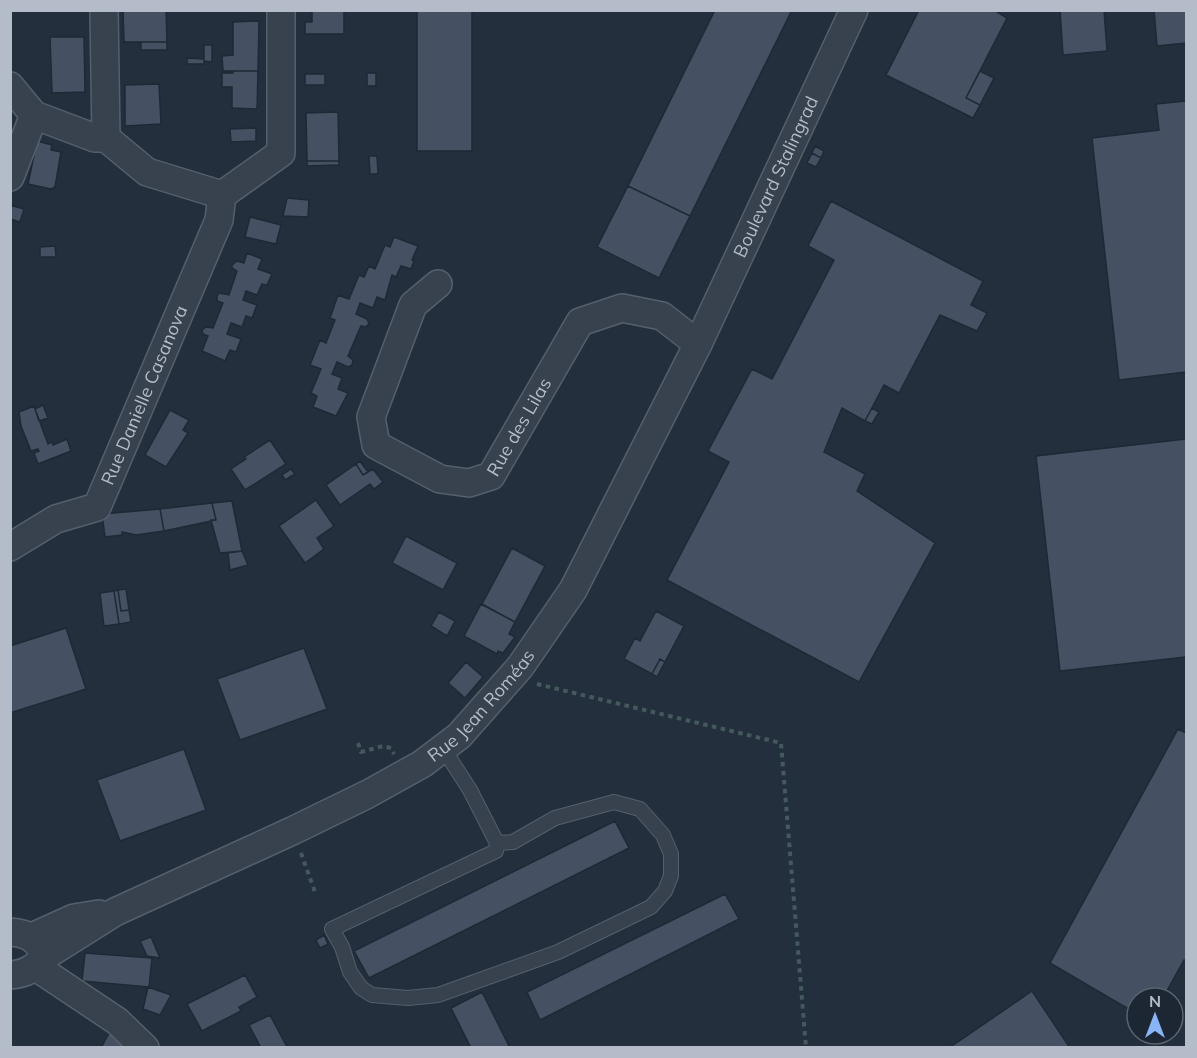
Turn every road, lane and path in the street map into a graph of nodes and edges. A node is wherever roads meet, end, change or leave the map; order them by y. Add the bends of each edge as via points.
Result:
1 (104, 10) edge
2 (281, 10) edge
3 (854, 10) edge
4 (10, 86) edge
5 (34, 116) junction
6 (106, 138) junction
7 (10, 177) edge
8 (222, 195) junction
9 (438, 284) dead end
10 (699, 344) junction
11 (10, 547) edge
12 (510, 677) junction
13 (443, 748) junction
14 (497, 843) junction
15 (31, 948) edge
16 (10, 975) edge
17 (145, 1047) edge
18 (806, 1047) edge

1 - 6 street
2 - 8 street via 281,153
3 - 10 street, Boulevard Stalingrad
4 - 5 street
5 - 6 street via 94,138
5 - 7 street
6 - 8 street via 147,171
8 - 11 street, Rue Danielle Casanova via 219,220 97,507 56,519
9 - 10 street, Rue des Lilas via 413,304 371,417 376,445 440,479 469,483 491,476 580,322 622,308 662,316
10 - 12 street, Rue Jean Roméas via 573,590
12 - 13 street, Rue Jean Roméas via 459,736
12 - 18 path via 781,743
13 - 14 lane
13 - 15 street, Rue Jean Roméas via 368,794 115,912 74,918
14 - 14 lane via 496,851 332,929 361,988 372,994 399,997 438,994 558,952 651,907 665,891 671,876 671,854 663,835 640,809 614,802 555,818 513,842
15 - 16 street, Rue Jean Roméas via 22,974
15 - 17 street

